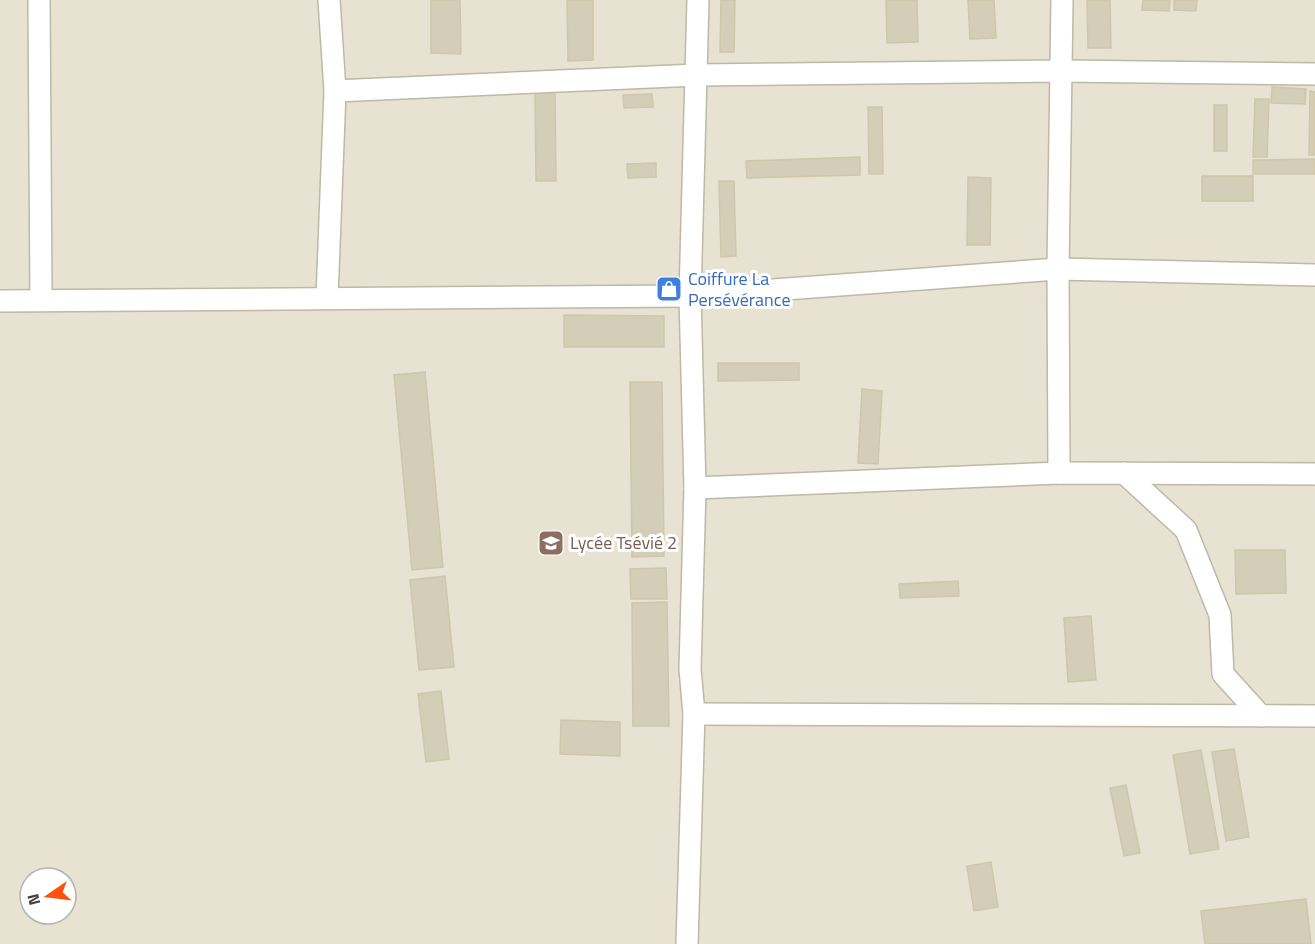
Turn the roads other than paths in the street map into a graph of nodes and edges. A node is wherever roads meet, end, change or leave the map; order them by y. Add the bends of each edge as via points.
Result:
1 (39, 0) edge
2 (329, 0) edge
3 (698, 0) edge
4 (1062, 0) edge
5 (1061, 71) junction
6 (1315, 74) edge
7 (697, 75) junction
8 (335, 91) junction
9 (1058, 269) junction
10 (1315, 275) edge
11 (690, 296) junction
12 (327, 298) junction
13 (41, 300) junction
14 (0, 301) edge
15 (1059, 473) junction
16 (1124, 473) junction
17 (1315, 474) edge
18 (695, 488) junction
19 (694, 714) junction
20 (1261, 716) junction
21 (1315, 716) edge
22 (687, 944) edge

1 - 13 street
2 - 8 street
3 - 7 street
4 - 5 street
5 - 6 street
5 - 7 street
5 - 9 street
7 - 8 street
7 - 11 street
8 - 12 street
9 - 10 street
9 - 11 street
9 - 15 street
11 - 12 street
11 - 18 street
12 - 13 street
13 - 14 street
15 - 16 street
15 - 18 street
16 - 17 street
16 - 20 street via 1186,530 1220,615 1223,674
18 - 19 street via 690,669
19 - 20 street
19 - 22 street
20 - 21 street

